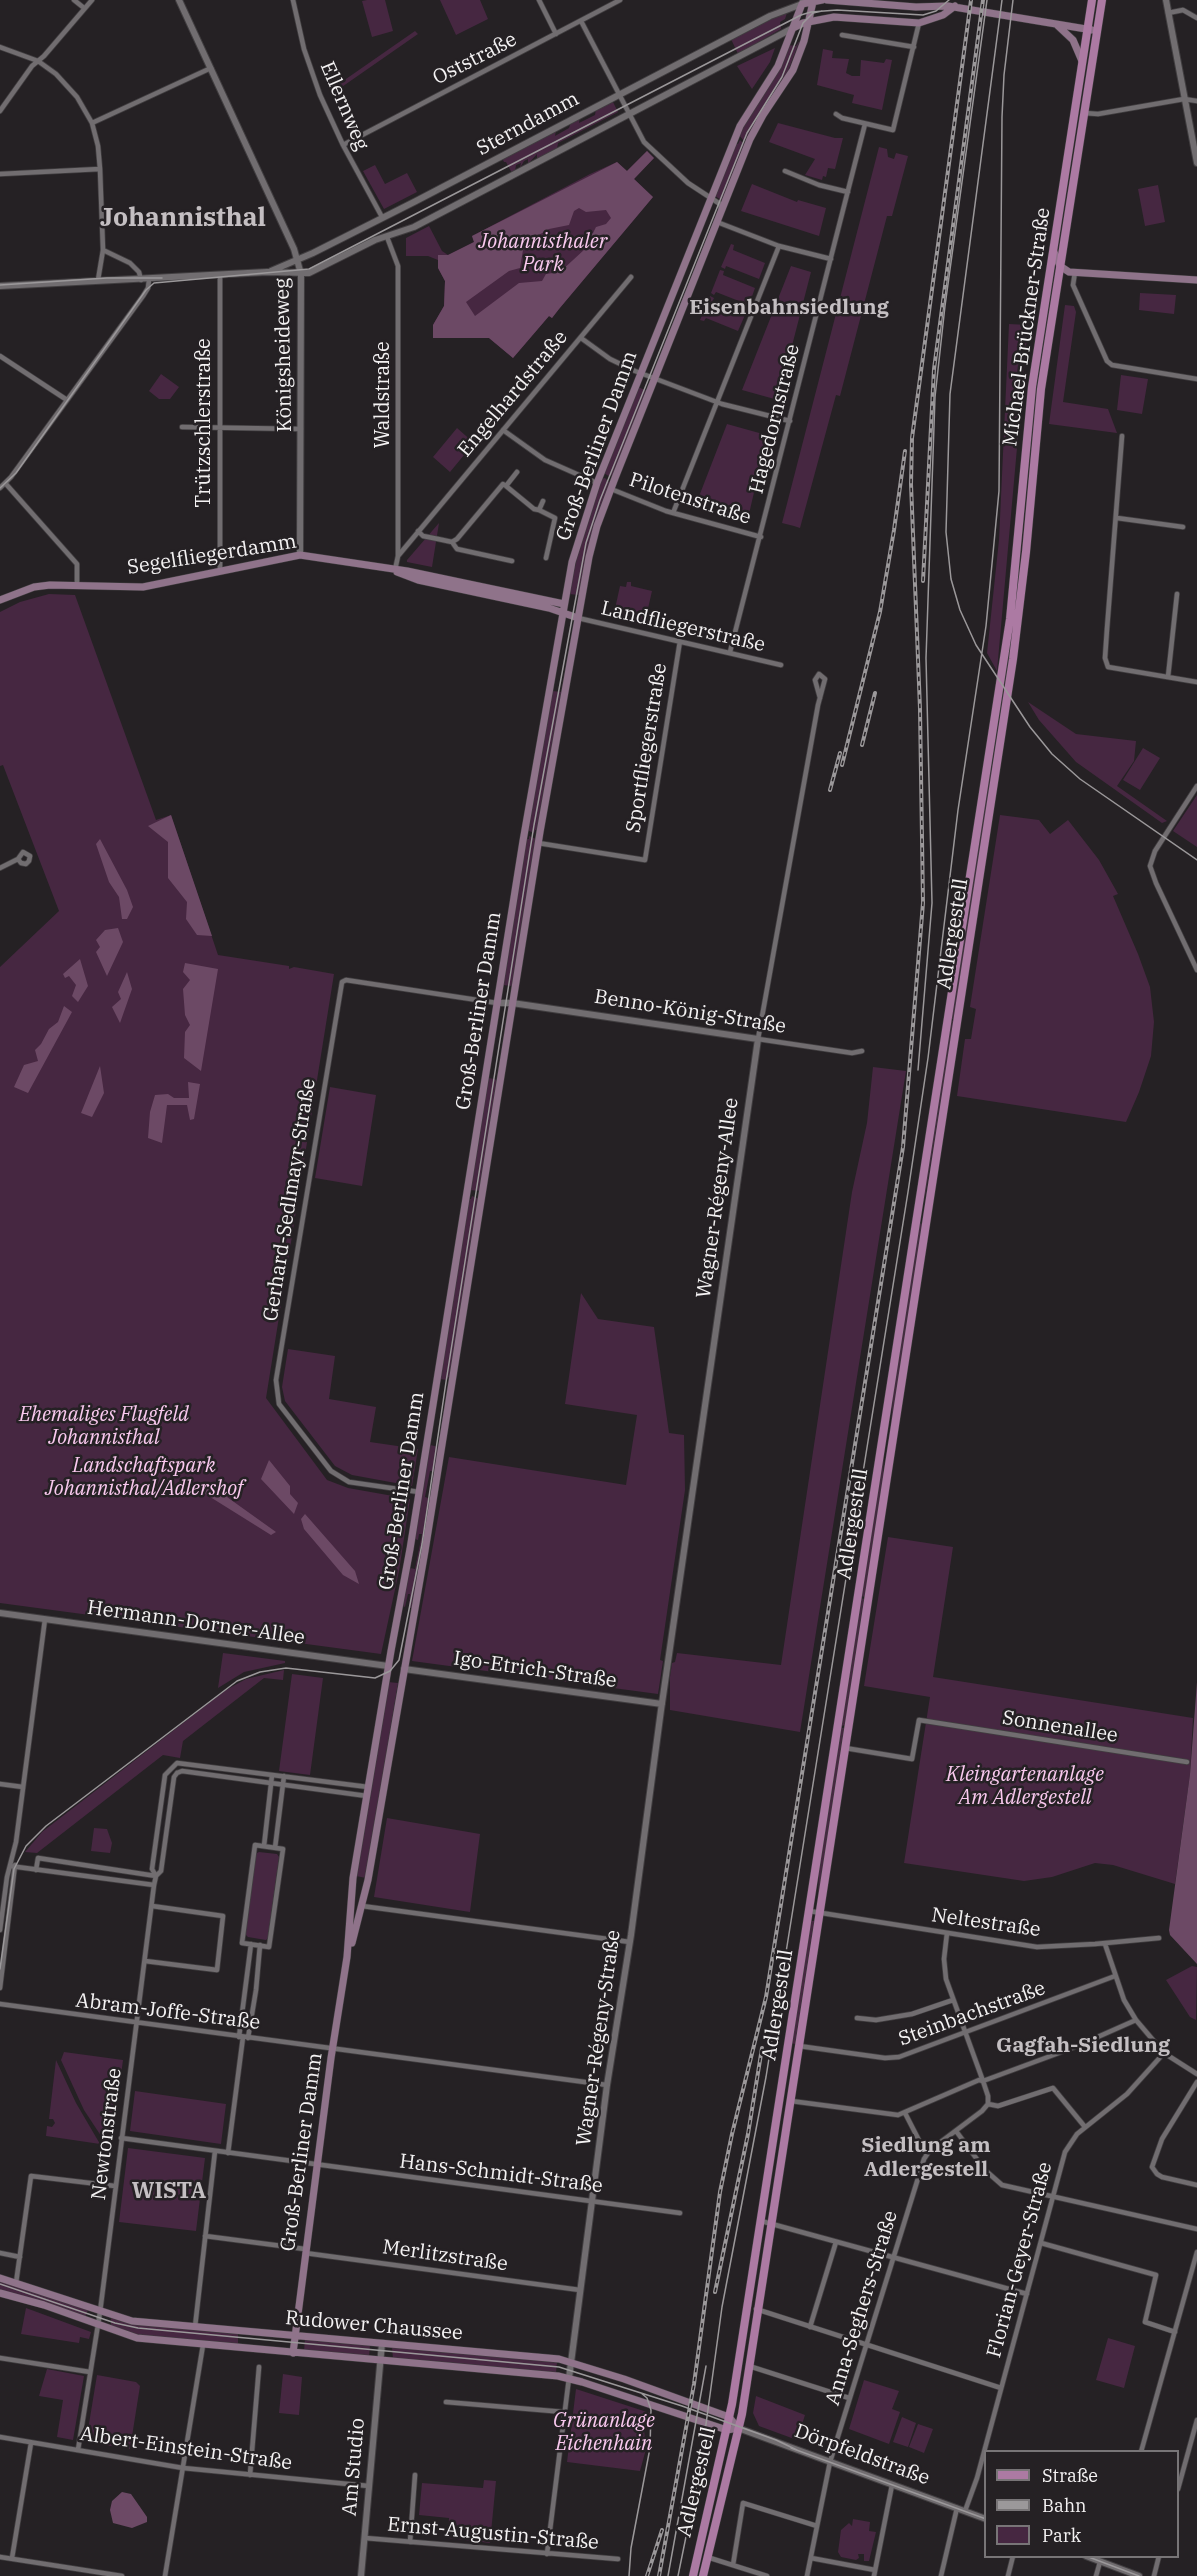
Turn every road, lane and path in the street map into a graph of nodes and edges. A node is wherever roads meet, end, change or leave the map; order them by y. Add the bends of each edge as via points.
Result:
1 (74, 0) edge
2 (92, 0) edge
3 (179, 0) edge
4 (293, 0) edge
5 (538, 0) edge
6 (620, 0) edge
7 (822, 0) edge
8 (827, 0) edge
9 (1092, 0) edge
10 (1102, 0) edge
11 (1166, 0) edge
12 (813, 1) edge
13 (803, 2) edge
14 (955, 6) junction
15 (84, 8) junction
16 (1168, 13) junction
17 (1197, 18) edge
18 (580, 21) junction
19 (809, 22) junction
20 (1055, 23) junction
21 (918, 27) junction
22 (793, 28) junction
23 (1088, 29) junction
24 (1097, 30) junction
25 (556, 34) junction
26 (842, 35) dead end
27 (0, 47) edge
28 (914, 47) junction
29 (38, 61) junction
30 (1082, 61) junction
31 (211, 68) junction
32 (470, 69) dead end
33 (474, 76) junction
34 (619, 95) junction
35 (1185, 99) junction
36 (1197, 100) edge
37 (0, 111) edge
38 (1084, 113) junction
39 (836, 114) dead end
40 (629, 115) junction
41 (92, 123) junction
42 (865, 124) junction
43 (343, 145) junction
44 (1197, 163) edge
45 (100, 169) junction
46 (784, 171) dead end
47 (0, 174) edge
48 (848, 192) junction
49 (711, 198) junction
50 (721, 212) junction
51 (382, 218) junction
52 (717, 222) junction
53 (387, 237) junction
54 (779, 246) junction
55 (103, 250) junction
56 (1054, 252) junction
57 (831, 258) junction
58 (298, 260) junction
59 (1060, 266) junction
60 (267, 272) junction
61 (1075, 272) junction
62 (301, 274) junction
63 (220, 276) junction
64 (632, 277) dead end
65 (98, 280) junction
66 (141, 280) junction
67 (149, 280) junction
68 (1197, 280) edge
69 (0, 286) edge
70 (581, 338) junction
71 (0, 356) edge
72 (640, 373) junction
73 (655, 378) junction
74 (1197, 379) edge
75 (67, 400) junction
76 (717, 402) junction
77 (790, 421) junction
78 (182, 427) dead end
79 (219, 428) junction
80 (301, 429) junction
81 (503, 430) junction
82 (1122, 436) dead end
83 (518, 472) dead end
84 (597, 483) junction
85 (6, 484) junction
86 (506, 486) junction
87 (0, 488) edge
88 (611, 489) junction
89 (543, 501) dead end
90 (539, 510) junction
91 (673, 513) junction
92 (1117, 518) junction
93 (1183, 527) dead end
94 (418, 531) junction
95 (761, 537) junction
96 (452, 542) junction
97 (300, 555) junction
98 (398, 556) junction
99 (546, 558) dead end
100 (512, 561) dead end
101 (220, 571) junction
102 (394, 571) junction
103 (1015, 571) junction
104 (77, 586) junction
105 (1177, 594) dead end
106 (0, 600) edge
107 (564, 604) junction
108 (1020, 607) junction
109 (562, 613) junction
110 (578, 618) junction
111 (680, 640) junction
112 (730, 652) junction
113 (1012, 659) joint
114 (1004, 660) joint
115 (781, 665) dead end
116 (1168, 677) junction
117 (1197, 682) edge
118 (820, 698) dead end
119 (1197, 786) edge
120 (538, 843) junction
121 (18, 859) dead end
122 (0, 868) edge
123 (1197, 970) edge
124 (497, 1003) junction
125 (512, 1003) junction
126 (758, 1039) junction
127 (862, 1051) dead end
128 (922, 1213) junction
129 (888, 1437) junction
130 (419, 1492) junction
131 (0, 1613) edge
132 (45, 1619) junction
133 (388, 1666) junction
134 (404, 1669) junction
135 (662, 1704) junction
136 (845, 1748) junction
137 (1187, 1762) dead end
138 (172, 1766) junction
139 (177, 1773) junction
140 (272, 1775) junction
141 (284, 1776) junction
142 (0, 1784) edge
143 (272, 1784) junction
144 (283, 1785) junction
145 (23, 1787) junction
146 (368, 1787) junction
147 (367, 1796) junction
148 (264, 1846) junction
149 (274, 1848) junction
150 (83, 1864) junction
151 (12, 1866) junction
152 (36, 1870) junction
153 (82, 1876) junction
154 (156, 1876) junction
155 (154, 1885) junction
156 (350, 1904) junction
157 (152, 1906) junction
158 (362, 1906) junction
159 (809, 1911) junction
160 (820, 1913) junction
161 (0, 1930) edge
162 (948, 1933) junction
163 (1159, 1938) dead end
164 (630, 1942) junction
165 (251, 1944) junction
166 (1105, 1944) junction
167 (260, 1946) junction
168 (347, 1957) junction
169 (145, 1961) junction
170 (1115, 1976) junction
171 (0, 1988) edge
172 (953, 2000) junction
173 (0, 2004) edge
174 (857, 2018) dead end
175 (1136, 2020) junction
176 (136, 2023) junction
177 (966, 2033) junction
178 (243, 2037) junction
179 (799, 2046) junction
180 (333, 2049) junction
181 (1164, 2053) junction
182 (1197, 2074) edge
183 (984, 2081) junction
184 (1197, 2082) edge
185 (607, 2085) junction
186 (791, 2101) junction
187 (988, 2104) junction
188 (905, 2113) junction
189 (1085, 2127) junction
190 (956, 2131) junction
191 (121, 2138) junction
192 (214, 2151) junction
193 (228, 2153) junction
194 (926, 2154) junction
195 (317, 2165) junction
196 (1197, 2185) edge
197 (115, 2186) junction
198 (1054, 2197) junction
199 (592, 2201) junction
200 (680, 2213) dead end
201 (761, 2221) junction
202 (772, 2223) junction
203 (1197, 2229) edge
204 (205, 2236) junction
205 (836, 2242) junction
206 (1041, 2243) junction
207 (305, 2251) junction
208 (1197, 2252) edge
209 (0, 2253) edge
210 (20, 2257) junction
211 (894, 2258) junction
212 (0, 2278) edge
213 (16, 2283) junction
214 (580, 2290) junction
215 (0, 2293) edge
216 (1027, 2294) junction
217 (756, 2309) junction
218 (100, 2312) junction
219 (98, 2326) junction
220 (195, 2327) junction
221 (810, 2327) junction
222 (1175, 2332) junction
223 (295, 2336) junction
224 (382, 2343) junction
225 (866, 2344) junction
226 (203, 2345) junction
227 (294, 2353) junction
228 (0, 2358) edge
229 (381, 2361) junction
230 (571, 2362) junction
231 (749, 2366) junction
232 (259, 2367) dead end
233 (90, 2372) junction
234 (569, 2378) junction
235 (1001, 2388) junction
236 (849, 2398) junction
237 (446, 2402) dead end
238 (564, 2412) junction
239 (729, 2417) junction
240 (1197, 2420) edge
241 (738, 2428) junction
242 (727, 2430) junction
243 (0, 2438) edge
244 (31, 2443) junction
245 (78, 2450) junction
246 (984, 2450) edge
247 (1141, 2450) edge
248 (984, 2452) edge
249 (830, 2462) junction
250 (183, 2468) junction
251 (250, 2475) junction
252 (415, 2475) dead end
253 (892, 2485) junction
254 (1179, 2485) edge
255 (369, 2486) junction
256 (957, 2508) junction
257 (965, 2511) junction
258 (984, 2518) edge
259 (816, 2526) junction
260 (365, 2538) junction
261 (410, 2542) junction
262 (546, 2554) junction
263 (0, 2557) edge
264 (707, 2557) junction
265 (12, 2558) junction
266 (811, 2558) junction
267 (1012, 2558) edge
268 (1158, 2558) edge
269 (618, 2559) dead end
270 (1097, 2559) edge
271 (733, 2565) junction
272 (874, 2573) edge
273 (122, 2576) edge
274 (165, 2576) edge
275 (361, 2576) edge
276 (693, 2576) edge
277 (703, 2576) edge
278 (767, 2576) edge
279 (807, 2576) edge
280 (941, 2576) edge
281 (1008, 2576) edge
282 (1096, 2576) edge
283 (1140, 2576) edge
284 (1154, 2576) edge

1 - 15 street
2 - 15 street
3 - 31 street, Königsheideweg
4 - 43 street, Ellernweg via 310,69
5 - 25 street
6 - 18 street, Oststraße
7 - 12 main road, Sterndamm
8 - 14 main road
9 - 23 main road, Michael-Brückner-Straße
10 - 24 main road, Michael-Brückner-Straße
11 - 16 street
12 - 13 main road, Sterndamm
12 - 19 main road
13 - 22 main road
13 - 34 street, Sterndamm
14 - 20 main road
14 - 21 main road, Sterndamm
15 - 29 street
16 - 17 street via 1183,10
16 - 35 street
18 - 25 street, Oststraße
18 - 34 street
19 - 21 main road, Sterndamm via 834,17
19 - 22 main road, Sterndamm
19 - 50 main road, Groß-Berliner Damm via 793,70 755,130
20 - 23 main road
20 - 30 main road via 1072,39
21 - 28 street
22 - 40 street, Sterndamm
22 - 49 main road, Groß-Berliner Damm via 772,76 740,126
23 - 24 main road
23 - 30 main road, Michael-Brückner-Straße
24 - 38 main road, Michael-Brückner-Straße
25 - 33 street, Oststraße
26 - 28 street
27 - 29 street
28 - 42 street via 893,130
29 - 37 street
29 - 41 street via 71,89
30 - 56 main road, Michael-Brückner-Straße
31 - 41 street
31 - 58 street, Königsheideweg
32 - 33 street
33 - 43 street, Oststraße
34 - 40 street
34 - 51 street, Sterndamm
35 - 36 street
35 - 38 street
35 - 44 street
38 - 59 main road, Michael-Brückner-Straße
39 - 42 street
40 - 49 street via 644,142 688,183
40 - 53 street, Sterndamm via 414,227
41 - 45 street
42 - 48 street, Hagedornstraße
43 - 51 street, Ellernweg
45 - 47 street
45 - 55 street
46 - 48 street
48 - 57 street, Hagedornstraße
49 - 50 street via 720,204
49 - 72 main road, Groß-Berliner Damm
50 - 52 main road, Groß-Berliner Damm
51 - 58 street, Sterndamm
52 - 54 street
52 - 73 main road, Groß-Berliner Damm
53 - 62 street, Sterndamm
53 - 98 street, Waldstraße via 398,266
54 - 57 street
54 - 76 street
55 - 65 street
55 - 66 street via 130,263
56 - 59 main road
56 - 103 main road, Michael-Brückner-Straße via 1031,398
57 - 77 street, Hagedornstraße
58 - 60 street, Sterndamm
58 - 62 street, Königsheideweg
59 - 61 main road
59 - 108 main road, Michael-Brückner-Straße via 1036,425
60 - 62 street, Sterndamm
60 - 63 street, Sterndamm
61 - 68 main road
61 - 74 street via 1073,285 1107,361
62 - 80 street, Königsheideweg
63 - 67 street, Sterndamm
63 - 79 street, Trützschlerstraße
64 - 70 street, Engelhardstraße
65 - 66 street, Sterndamm
65 - 69 street, Sterndamm
66 - 67 street, Sterndamm
67 - 75 street via 147,289
70 - 72 street via 610,359
70 - 81 street, Engelhardstraße
71 - 75 street
72 - 73 street
72 - 84 main road, Groß-Berliner Damm
73 - 76 street
73 - 88 main road, Groß-Berliner Damm
75 - 85 street
76 - 77 street
76 - 91 street
77 - 95 street, Hagedornstraße
78 - 79 street
79 - 80 street
79 - 101 street, Trützschlerstraße
80 - 97 street, Königsheideweg
81 - 84 street via 545,460
81 - 94 street, Engelhardstraße
82 - 92 street
83 - 86 street
84 - 107 main road, Groß-Berliner Damm via 572,562
85 - 87 street
85 - 104 street via 77,564
86 - 90 street
86 - 96 street via 503,484
88 - 91 street, Pilotenstraße
88 - 110 main road, Groß-Berliner Damm via 593,540
89 - 90 street
90 - 99 street via 555,518
91 - 95 street, Pilotenstraße
92 - 93 street
92 - 116 street via 1107,667
94 - 96 street via 423,536
94 - 98 street, Engelhardstraße
95 - 112 street, Hagedornstraße
96 - 100 street via 457,549
97 - 101 main road, Segelfliegerdamm
97 - 102 main road, Segelfliegerdamm
98 - 102 street, Engelhardstraße
101 - 104 main road, Segelfliegerdamm via 143,587
102 - 107 main road, Segelfliegerdamm
102 - 109 main road, Segelfliegerdamm
103 - 108 main road via 1015,606
103 - 114 main road, Michael-Brückner-Straße
104 - 106 main road, Segelfliegerdamm via 34,587
105 - 116 street
107 - 109 main road, Groß-Berliner Damm
107 - 110 main road
108 - 113 main road, Michael-Brückner-Straße
109 - 110 main road, Segelfliegerdamm
109 - 124 main road, Groß-Berliner Damm
110 - 111 street, Landfliegerstraße
110 - 120 main road, Groß-Berliner Damm
111 - 112 street, Landfliegerstraße
111 - 120 street, Sportfliegerstraße via 645,860
112 - 115 street, Landfliegerstraße
113 - 128 main road, Adlergestell
114 - 128 main road, Adlergestell
116 - 117 street
118 - 126 street, Wagner-Régeny-Allee
119 - 123 street via 1150,866
120 - 125 main road, Groß-Berliner Damm
121 - 122 street
124 - 125 street, Benno-König-Straße
124 - 130 main road, Groß-Berliner Damm
124 - 130 street, Gerhard-Sedlmayr-Straße via 342,982 276,1380 279,1404 331,1471 349,1482
125 - 126 street, Benno-König-Straße
125 - 134 main road, Groß-Berliner Damm
126 - 127 street, Benno-König-Straße via 852,1053
126 - 135 street, Wagner-Régeny-Allee
128 - 129 main road, Adlergestell
129 - 136 main road, Adlergestell
129 - 159 main road, Adlergestell
130 - 133 main road, Groß-Berliner Damm
131 - 132 street, Hermann-Dorner-Allee
132 - 133 street, Hermann-Dorner-Allee
132 - 145 street
133 - 134 main road
133 - 146 main road, Groß-Berliner Damm
134 - 135 street, Igo-Etrich-Straße
134 - 158 main road, Groß-Berliner Damm
135 - 164 street, Wagner-Régeny-Straße
136 - 137 street, Sonnenallee via 912,1759 919,1720
136 - 160 main road, Adlergestell
138 - 139 street
138 - 140 street via 183,1762
138 - 154 street, Newtonstraße via 165,1775 152,1869
139 - 143 street
139 - 154 street, Newtonstraße via 161,1871
140 - 141 street
140 - 143 street
141 - 144 street
141 - 146 street
142 - 145 street
143 - 144 street
143 - 148 street
144 - 147 street
144 - 149 street
145 - 151 street
146 - 147 main road, Groß-Berliner Damm
147 - 156 main road, Groß-Berliner Damm
148 - 149 street
148 - 165 street via 255,1845 249,1888 242,1943
149 - 167 street via 283,1849 269,1947
150 - 152 street via 38,1858
150 - 153 street
150 - 154 street
151 - 152 street
151 - 161 street
151 - 171 street
152 - 153 street
153 - 155 street
154 - 155 street, Newtonstraße
155 - 157 street, Newtonstraße
156 - 158 main road
156 - 168 main road, Groß-Berliner Damm
157 - 169 street, Newtonstraße
157 - 169 street via 223,1916 217,1970
158 - 164 street
158 - 168 main road, Groß-Berliner Damm
159 - 160 street, Neltestraße
159 - 201 main road, Adlergestell
160 - 162 street, Neltestraße
160 - 179 main road, Adlergestell
162 - 166 street, Neltestraße via 1037,1947
162 - 172 street via 944,1969
163 - 166 street, Neltestraße
164 - 185 street, Wagner-Régeny-Straße
165 - 167 street
165 - 178 street
166 - 170 street
167 - 178 street via 256,1990
168 - 180 main road, Groß-Berliner Damm
169 - 176 street, Newtonstraße
170 - 175 street
170 - 177 street, Steinbachstraße
172 - 174 street via 912,2014 876,2020
172 - 177 street
173 - 176 street, Abram-Joffe-Straße
175 - 181 street
175 - 183 street
176 - 178 street, Abram-Joffe-Straße
176 - 191 street, Newtonstraße
177 - 179 street, Steinbachstraße via 894,2058
177 - 183 street
178 - 180 street, Abram-Joffe-Straße
178 - 193 street
179 - 186 main road, Adlergestell
180 - 185 street, Abram-Joffe-Straße
180 - 195 main road, Groß-Berliner Damm
181 - 182 street
181 - 189 street, Florian-Geyer-Straße via 1127,2094
183 - 187 street
183 - 188 street
184 - 196 street via 1162,2139 1152,2167 1162,2177
185 - 199 street, Wagner-Régeny-Straße
186 - 188 street via 890,2116
186 - 202 main road, Adlergestell
187 - 189 street via 998,2106 1053,2088
187 - 190 street
188 - 194 street
189 - 198 street, Florian-Geyer-Straße via 1065,2152
190 - 194 street
190 - 198 street via 985,2170 1002,2185
191 - 192 street, Hans-Schmidt-Straße
191 - 197 street, Newtonstraße
192 - 193 street, Hans-Schmidt-Straße
192 - 204 street
193 - 195 street, Hans-Schmidt-Straße
194 - 211 street, Anna-Seghers-Straße
195 - 199 street, Hans-Schmidt-Straße
195 - 207 main road, Groß-Berliner Damm
197 - 210 street via 31,2176
197 - 218 street, Newtonstraße
198 - 203 street
198 - 206 street, Florian-Geyer-Straße
199 - 200 street, Hans-Schmidt-Straße
199 - 214 street, Wagner-Régeny-Straße
201 - 202 street
201 - 239 main road, Adlergestell
202 - 205 street
202 - 217 main road, Adlergestell
204 - 207 street, Merlitzstraße
204 - 220 street
205 - 211 street
205 - 221 street
206 - 216 street, Florian-Geyer-Straße
206 - 222 street via 1156,2275 1145,2322
207 - 214 street, Merlitzstraße
207 - 223 main road, Groß-Berliner Damm
208 - 222 street
209 - 210 street
210 - 213 street
211 - 216 street
211 - 225 street, Anna-Seghers-Straße
212 - 213 main road, Rudower Chaussee
213 - 218 main road, Rudower Chaussee
214 - 230 street, Wagner-Régeny-Straße
215 - 219 main road, Rudower Chaussee
216 - 235 street, Florian-Geyer-Straße
217 - 221 street
217 - 231 main road, Adlergestell
218 - 219 street, Newtonstraße
218 - 220 main road, Rudower Chaussee via 132,2321
219 - 226 main road, Rudower Chaussee via 137,2338
219 - 233 street, Newtonstraße
220 - 223 main road, Rudower Chaussee
221 - 225 street
222 - 247 street
223 - 224 main road, Rudower Chaussee
223 - 227 main road, Groß-Berliner Damm
224 - 229 street, Am Studio
224 - 230 main road, Rudower Chaussee
225 - 235 street
225 - 236 street, Anna-Seghers-Straße
226 - 227 main road, Rudower Chaussee
226 - 250 street
227 - 229 main road, Rudower Chaussee
228 - 233 street
229 - 234 main road, Rudower Chaussee
229 - 255 street, Am Studio
230 - 234 street, Wagner-Régeny-Straße
230 - 239 main road, Rudower Chaussee
231 - 236 street
231 - 241 main road, Adlergestell
232 - 251 street
233 - 245 street, Newtonstraße
234 - 238 street
234 - 242 main road, Rudower Chaussee
235 - 246 street, Florian-Geyer-Straße
236 - 249 street, Anna-Seghers-Straße
237 - 238 street
238 - 262 street
239 - 241 main road
239 - 242 main road, Adlergestell
240 - 254 street
241 - 242 main road
241 - 249 street, Dörpfeldstraße
241 - 264 main road, Adlergestell
242 - 276 main road, Adlergestell
243 - 244 street, Albert-Einstein-Straße
244 - 245 street, Albert-Einstein-Straße
244 - 265 street
245 - 250 street, Albert-Einstein-Straße
248 - 257 street, Florian-Geyer-Straße
249 - 253 street, Dörpfeldstraße
249 - 259 street, Anna-Seghers-Straße
250 - 251 street, Albert-Einstein-Straße
250 - 274 street
251 - 255 street, Albert-Einstein-Straße
252 - 261 street
253 - 256 street, Dörpfeldstraße
253 - 272 street
255 - 260 street, Am Studio
256 - 257 street, Dörpfeldstraße
256 - 280 street
257 - 258 street, Dörpfeldstraße
259 - 266 street, Anna-Seghers-Straße
259 - 271 street via 743,2503
260 - 261 street, Ernst-Augustin-Straße
260 - 275 street, Am Studio
261 - 262 street, Ernst-Augustin-Straße
262 - 269 street, Ernst-Augustin-Straße
263 - 265 street
264 - 271 street
264 - 277 main road, Adlergestell
265 - 273 street
266 - 272 street
266 - 279 street, Anna-Seghers-Straße
267 - 281 street
268 - 284 street
270 - 282 street
270 - 283 street
271 - 278 street

